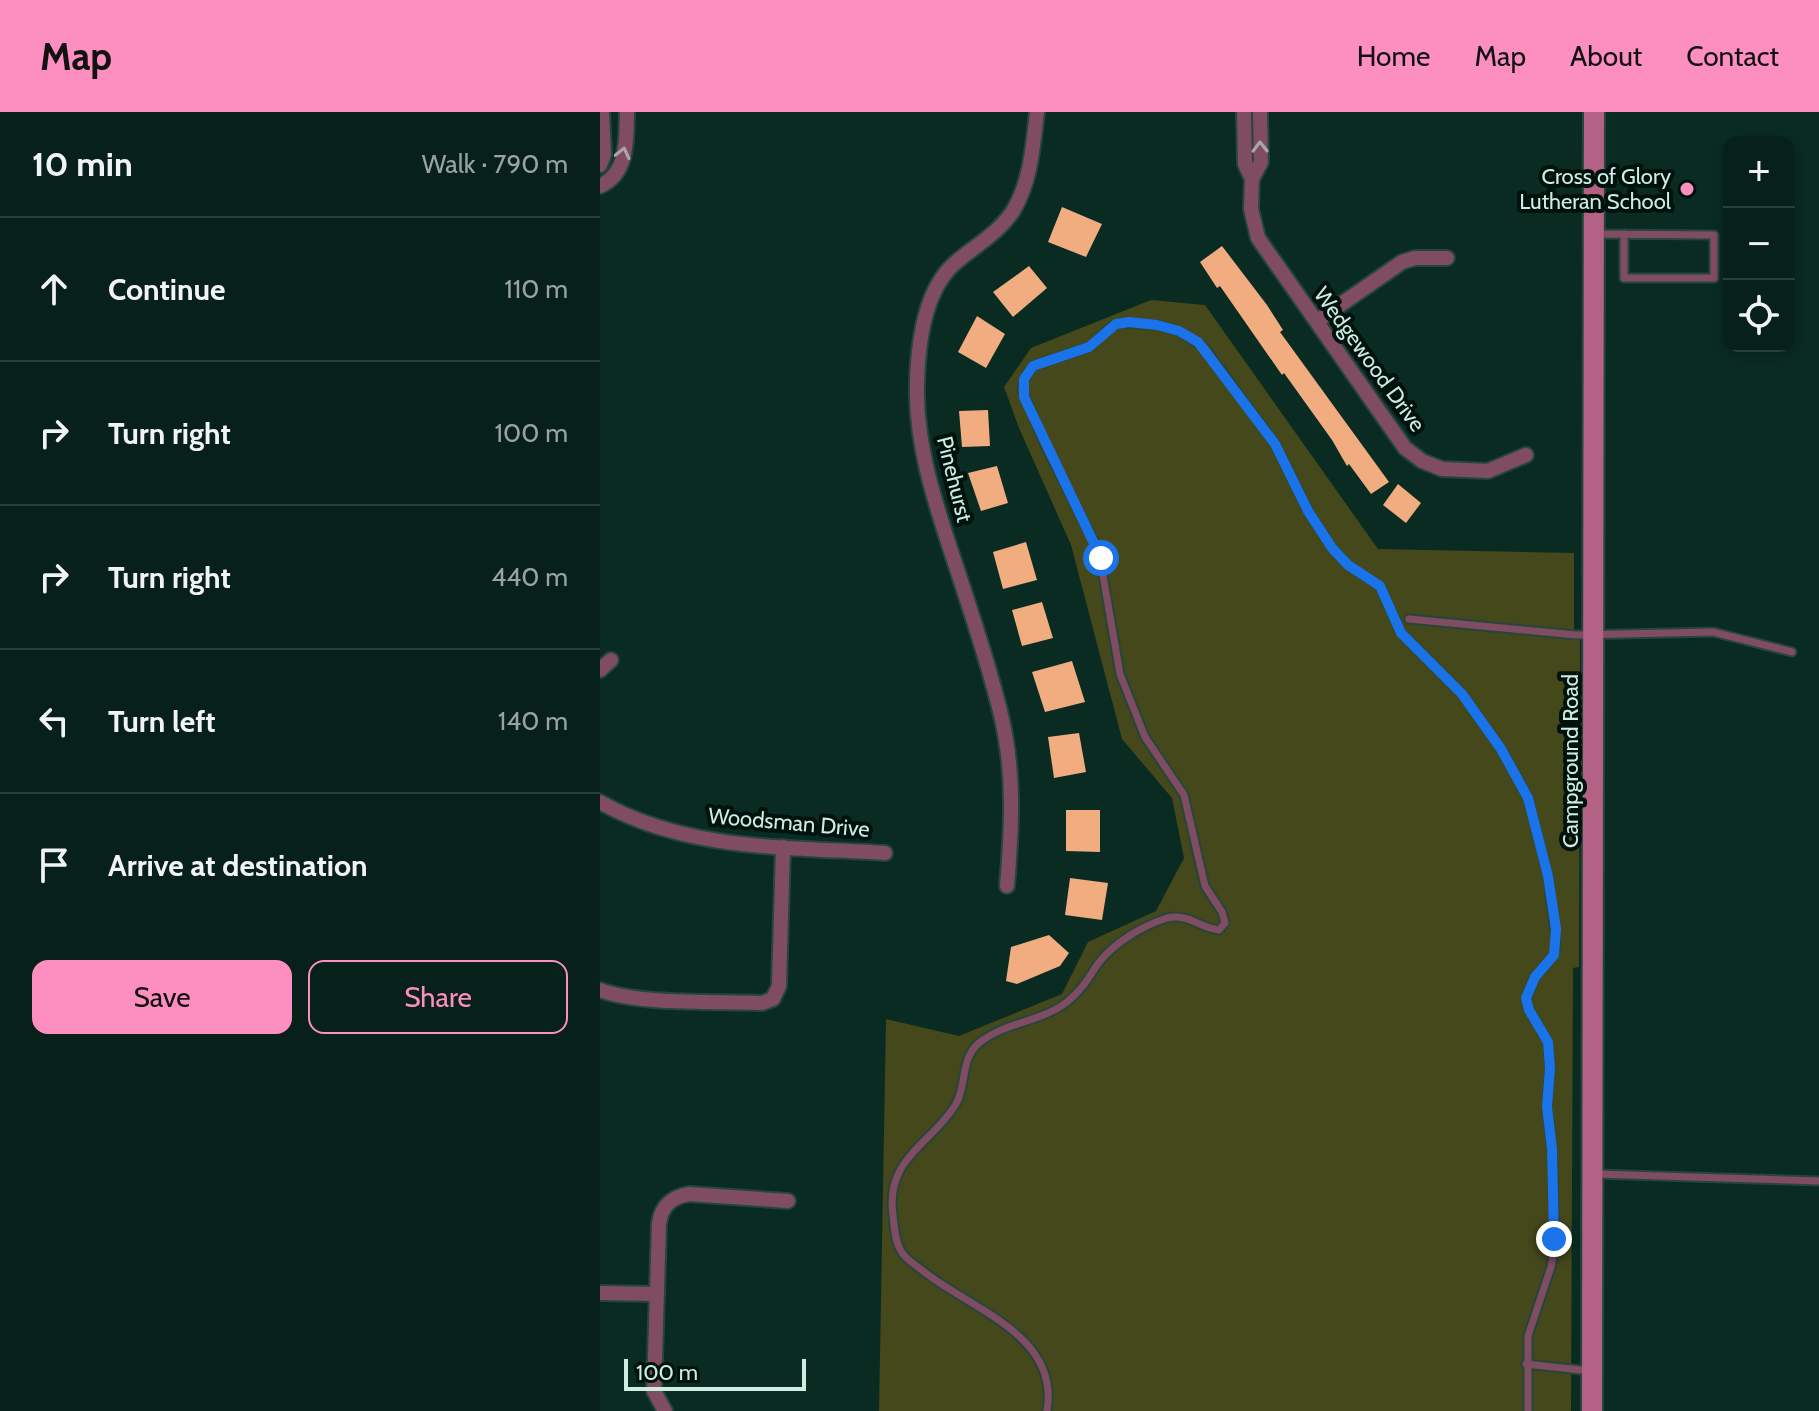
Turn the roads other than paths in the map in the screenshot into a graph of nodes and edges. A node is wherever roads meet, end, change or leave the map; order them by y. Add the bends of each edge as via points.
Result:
1 (602, 112) edge
2 (627, 112) edge
3 (1037, 112) edge
4 (1244, 112) edge
5 (1260, 112) edge
6 (1594, 112) edge
7 (600, 165) edge
8 (1252, 179) junction
9 (600, 186) edge
10 (1594, 234) junction
11 (1624, 234) junction
12 (1447, 258) dead end
13 (1317, 321) junction
14 (1526, 455) dead end
15 (1409, 619) dead end
16 (1595, 634) junction
17 (1792, 652) dead end
18 (600, 802) edge
19 (783, 847) junction
20 (885, 853) dead end
21 (1007, 886) dead end
22 (600, 990) edge
23 (1594, 1174) junction
24 (1819, 1181) edge
25 (788, 1201) dead end
26 (600, 1293) edge
27 (657, 1294) junction
28 (1526, 1364) junction
29 (1592, 1371) junction
30 (665, 1411) edge
31 (1047, 1411) edge
32 (1528, 1411) edge
33 (1592, 1411) edge

1 - 7 street
9 -> 2 street via 622,164
3 - 21 street, Pinehurst via 1028,179 1012,212 952,266 935,291 922,328 917,383 919,427 934,499 1000,712 1012,773
4 - 8 street, Wedgewood Drive via 1245,164
8 -> 5 street, Wedgewood Drive via 1261,162
6 - 10 street, Campground Road
8 - 13 street, Wedgewood Drive via 1251,209 1258,238
10 - 11 lane
10 - 16 street, Campground Road
11 - 11 lane via 1714,235 1714,278 1624,278
12 - 13 street via 1402,262
13 - 14 street, Wedgewood Drive via 1405,448 1422,461 1442,469 1488,471
15 - 16 lane
16 - 17 lane via 1713,632
16 - 23 street, Campground Road
18 - 19 street, Woodsman Drive via 678,833
19 - 20 street, Woodsman Drive
19 - 22 street via 779,986 773,999 762,1003 639,998
23 - 24 lane
23 - 29 street, Campground Road
25 - 27 street via 689,1194 667,1203 659,1223
26 - 27 street
27 - 30 street via 654,1391
28 - 29 lane
28 - 31 lane via 1531,1324 1555,1246 1548,1042 1526,998 1554,955 1556,941 1548,876 1528,798 1462,694 1401,633 1380,586 1332,548 1275,444 1205,348 1179,331 1122,323 1089,347 1033,366 1022,390 1099,552 1120,674 1145,737 1184,795 1205,886 1225,923 1215,930 1181,916 1164,919 1116,944 1064,1004 981,1042 969,1056 954,1107 909,1154 892,1192 901,1251 1031,1347 1045,1370
28 - 32 lane
29 - 33 street, Campground Road

